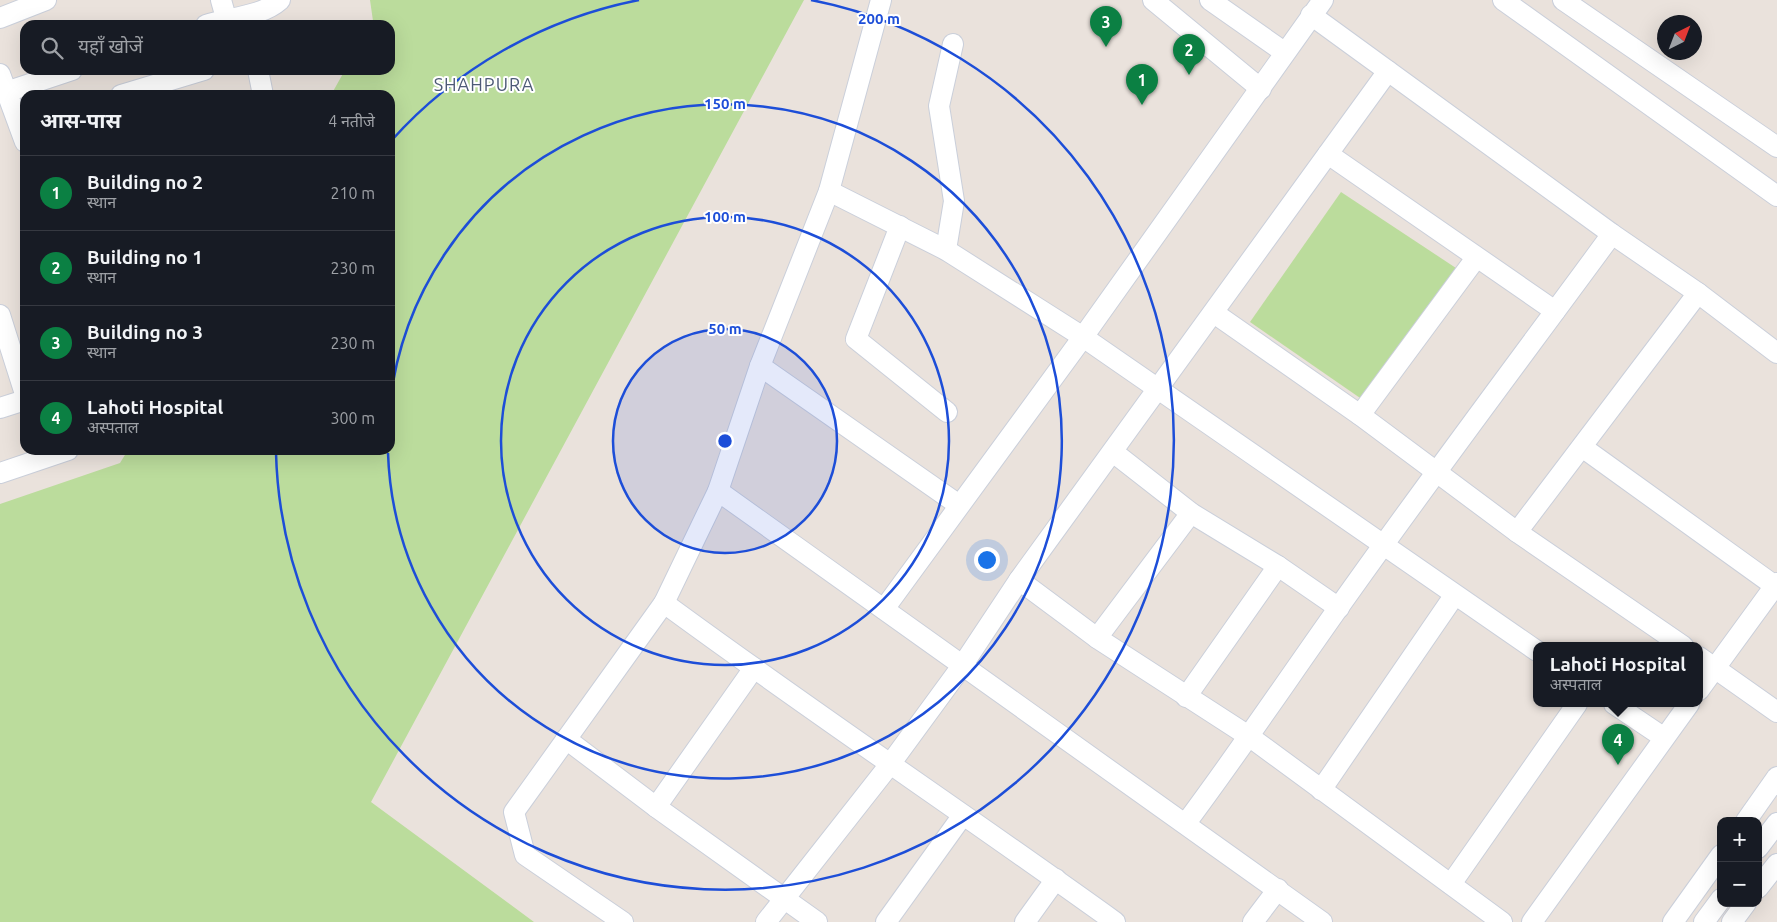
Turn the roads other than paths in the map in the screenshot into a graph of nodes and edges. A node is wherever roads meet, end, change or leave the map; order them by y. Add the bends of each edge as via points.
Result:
1 (46, 0) edge
2 (280, 0) edge
3 (881, 0) edge
4 (1153, 0) edge
5 (1210, 0) edge
6 (1503, 0) edge
7 (1564, 0) edge
8 (1317, 7) edge
9 (223, 9) edge
10 (0, 18) edge
11 (211, 20) edge
12 (250, 20) edge
13 (953, 44) dead end
14 (1284, 52) junction
15 (1388, 71) junction
16 (45, 75) edge
17 (187, 75) edge
18 (259, 75) edge
19 (3, 83) edge
20 (1261, 89) junction
21 (138, 90) edge
22 (262, 90) edge
23 (20, 129) edge
24 (1777, 147) edge
25 (1328, 154) junction
26 (830, 190) junction
27 (1777, 196) edge
28 (900, 226) junction
29 (1612, 234) junction
30 (946, 250) junction
31 (1476, 258) junction
32 (1698, 293) junction
33 (1555, 312) junction
34 (1214, 313) junction
35 (0, 316) edge
36 (1083, 337) junction
37 (11, 342) edge
38 (1777, 353) edge
39 (760, 366) junction
40 (20, 375) edge
41 (1157, 388) junction
42 (20, 402) edge
43 (0, 408) edge
44 (947, 412) dead end
45 (1360, 415) junction
46 (1582, 447) junction
47 (1113, 452) junction
48 (53, 455) edge
49 (0, 472) edge
50 (1436, 472) junction
51 (718, 491) junction
52 (959, 504) junction
53 (1191, 513) junction
54 (1517, 532) junction
55 (1384, 545) junction
56 (1278, 566) junction
57 (1019, 580) junction
58 (1776, 584) edge
59 (1454, 596) junction
60 (664, 603) junction
61 (884, 608) junction
62 (1338, 608) junction
63 (1097, 638) junction
64 (1678, 642) edge
65 (1533, 648) edge
66 (1703, 660) edge
67 (962, 666) junction
68 (754, 668) junction
69 (1716, 668) junction
70 (1703, 685) edge
71 (1186, 697) junction
72 (1575, 707) edge
73 (1618, 707) edge
74 (1686, 707) edge
75 (1777, 712) edge
76 (1250, 737) junction
77 (1663, 737) junction
78 (566, 740) junction
79 (892, 762) junction
80 (1777, 777) edge
81 (1321, 790) junction
82 (656, 807) junction
83 (963, 815) junction
84 (1749, 817) edge
85 (1186, 823) junction
86 (1777, 823) edge
87 (1766, 848) edge
88 (1717, 860) edge
89 (1777, 864) edge
90 (1056, 880) junction
91 (1762, 883) edge
92 (1451, 884) junction
93 (1278, 889) junction
94 (783, 898) junction
95 (1717, 904) edge
96 (623, 922) edge
97 (766, 922) edge
98 (817, 922) edge
99 (886, 922) edge
100 (1025, 922) edge
101 (1115, 922) edge
102 (1254, 922) edge
103 (1322, 922) edge
104 (1502, 922) edge
105 (1532, 922) edge
106 (1672, 922) edge
107 (1704, 922) edge

1 - 10 street
2 - 12 street
3 - 26 street
4 - 20 street
5 - 14 street
6 - 27 street
7 - 24 street
8 - 14 street
8 - 15 street
9 - 11 street
9 - 12 street
13 - 30 street via 939,106 954,201
14 - 20 street
15 - 25 street
15 - 29 street
16 - 19 street
17 - 21 street
18 - 22 street
19 - 23 street
20 - 36 street
25 - 31 street
25 - 34 street
26 - 28 street
26 - 39 street
28 - 30 street
28 - 44 street via 856,339
29 - 32 street
29 - 33 street
30 - 36 street
31 - 33 street
31 - 45 street
32 - 38 street
32 - 46 street
33 - 50 street
34 - 41 street
34 - 45 street
35 - 37 street
36 - 41 street
36 - 52 street
37 - 40 street
39 - 51 street
39 - 52 street
41 - 47 street
41 - 55 street
42 - 43 street
45 - 50 street
46 - 54 street
46 - 58 street
47 - 53 street
47 - 57 street
48 - 49 street
50 - 54 street
50 - 55 street
51 - 60 street
51 - 61 street
52 - 61 street
53 - 56 street
53 - 63 street
54 - 64 street
55 - 59 street
55 - 62 street
56 - 62 street
56 - 71 street
57 - 63 street
57 - 67 street
58 - 69 street
59 - 65 street
59 - 81 street
60 - 68 street
60 - 78 street
61 - 67 street
62 - 76 street
63 - 71 street
66 - 69 street
67 - 79 street
67 - 85 street
68 - 79 street
68 - 82 street
69 - 70 street
69 - 75 street
71 - 76 street
72 - 92 street
73 - 77 street
74 - 77 street
76 - 81 street
76 - 85 street
77 - 105 street
78 - 82 street
78 - 96 street via 514,812 525,855
79 - 83 street
79 - 94 street
80 - 84 street
81 - 92 street
82 - 94 street
83 - 90 street
83 - 99 street
85 - 93 street
86 - 87 street
88 - 106 street
89 - 91 street
90 - 100 street
90 - 101 street
92 - 104 street
93 - 102 street
93 - 103 street
94 - 97 street
94 - 98 street
95 - 107 street

